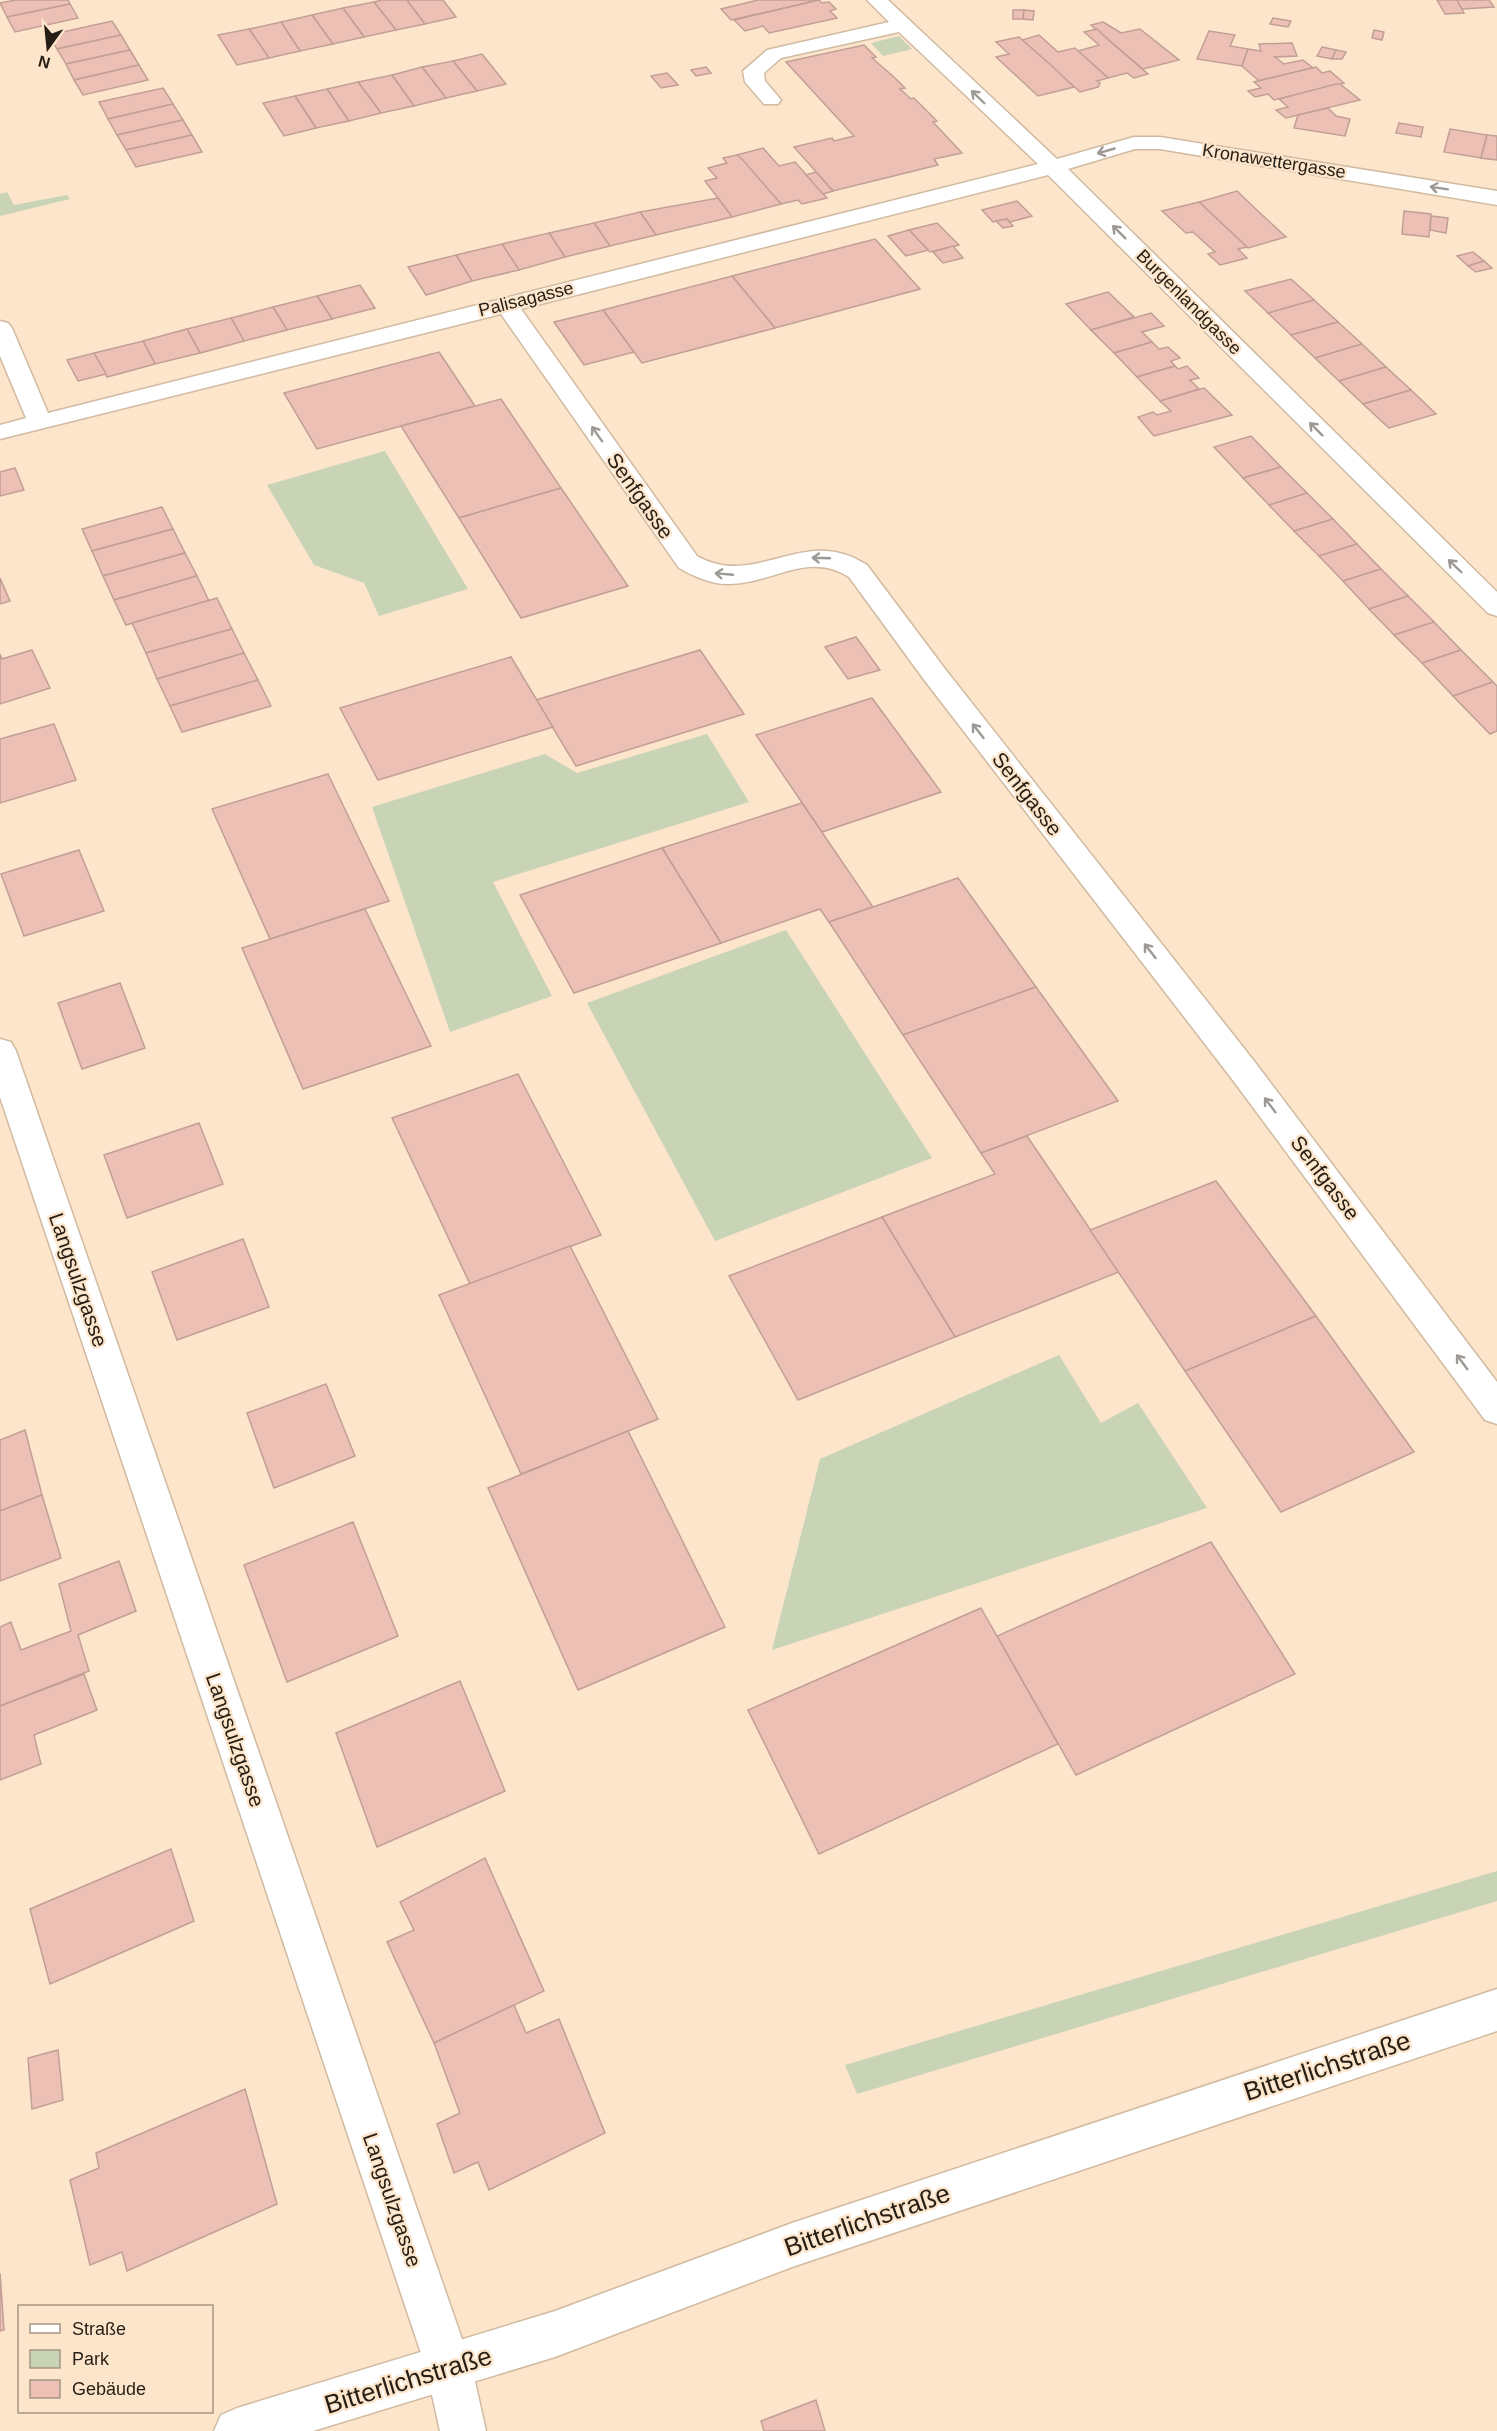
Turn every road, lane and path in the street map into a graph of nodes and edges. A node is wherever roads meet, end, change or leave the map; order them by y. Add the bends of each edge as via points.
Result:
1 (877, 0) edge
2 (902, 25) junction
3 (771, 100) dead end
4 (1053, 166) junction
5 (1497, 198) edge
6 (506, 304) junction
7 (0, 328) edge
8 (40, 422) junction
9 (0, 432) edge
10 (1497, 607) edge
11 (0, 1052) edge
12 (1497, 1409) edge
13 (1497, 2010) edge
14 (449, 2368) junction
15 (237, 2431) edge
16 (463, 2431) edge

1 - 2 street, Burgenlandgasse
2 - 3 street via 774,54 753,71 755,82
4 -> 2 street, Burgenlandgasse
5 -> 4 street, Kronawettergasse via 1160,142 1134,143
4 - 6 street, Palisagasse
10 -> 4 street, Burgenlandgasse
6 - 8 street, Palisagasse
12 -> 6 street, Senfgasse via 1243,1070 934,675 858,571 843,561 815,558 727,576 706,572 688,562
7 - 8 street
8 - 9 street, Palisagasse
11 - 14 street, Langsulzgasse
13 - 14 street, Bitterlichstraße via 893,2210 600,2318
14 - 15 street, Bitterlichstraße
14 - 16 street, Langsulzgasse

